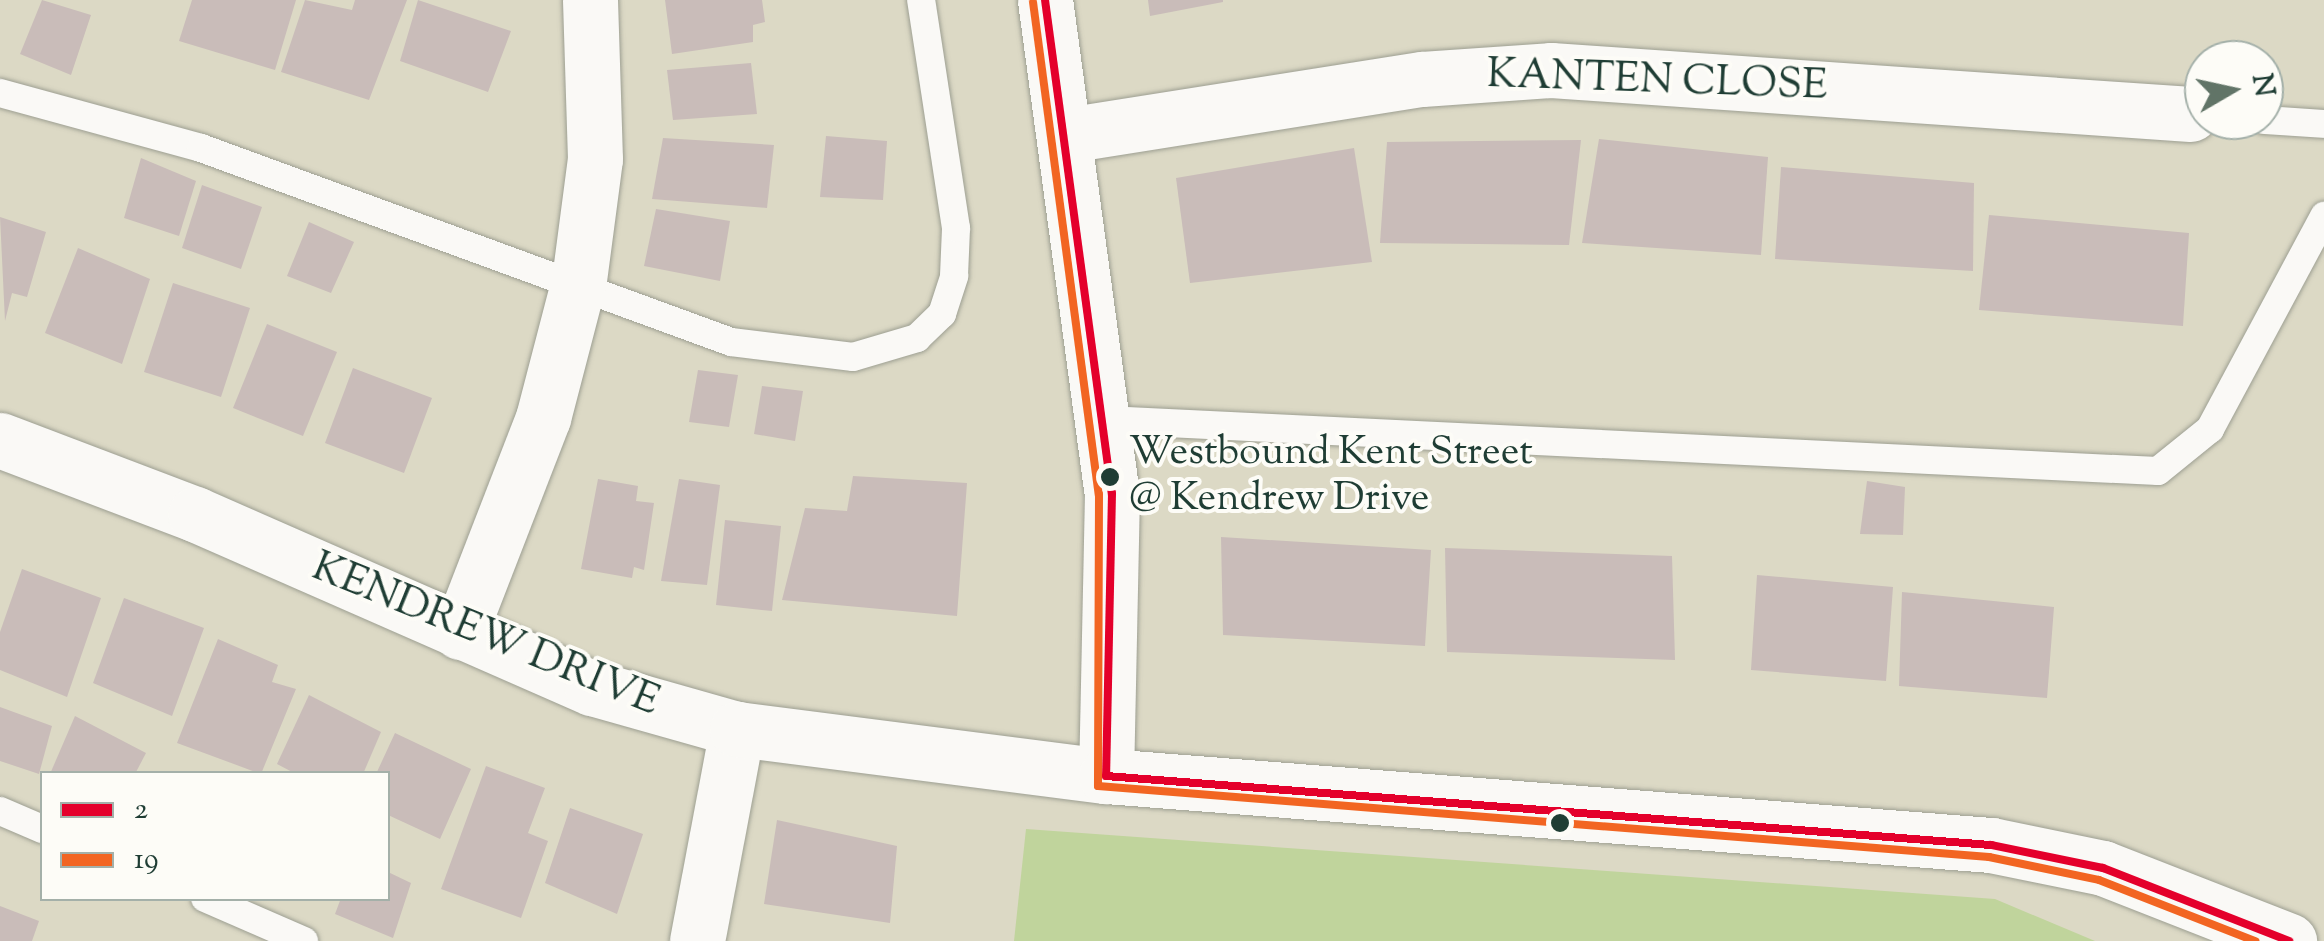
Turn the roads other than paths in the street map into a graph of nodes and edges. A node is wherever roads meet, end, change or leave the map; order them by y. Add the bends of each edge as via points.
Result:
1 (590, 0) edge
2 (922, 0) edge
3 (1045, 0) edge
4 (0, 93) edge
5 (2184, 114) edge
6 (2284, 121) edge
7 (2324, 124) edge
8 (1067, 135) junction
9 (2324, 216) edge
10 (580, 280) junction
11 (1106, 420) junction
12 (0, 440) edge
13 (460, 632) junction
14 (736, 730) junction
15 (1106, 776) junction
16 (0, 811) edge
17 (40, 828) edge
18 (211, 901) edge
19 (304, 941) edge
20 (697, 941) edge
21 (2289, 941) edge

1 - 10 street via 595,159
2 - 10 lane via 956,228 942,314 917,338 853,358 770,352
3 - 8 street
4 - 10 lane via 201,148
5 - 8 street, KANTEN CLOSE via 1551,70 1422,78
6 - 7 lane
8 - 11 street
9 - 11 lane via 2210,428 2158,471
10 - 13 street via 544,418
11 - 15 street
12 - 13 street, KENDREW DRIVE via 195,514
13 - 14 street, KENDREW DRIVE via 592,688
14 - 15 street, KENDREW DRIVE
14 - 20 street
15 - 21 street, KENDREW DRIVE via 1991,845 2103,868
16 - 17 lane
18 - 19 lane

